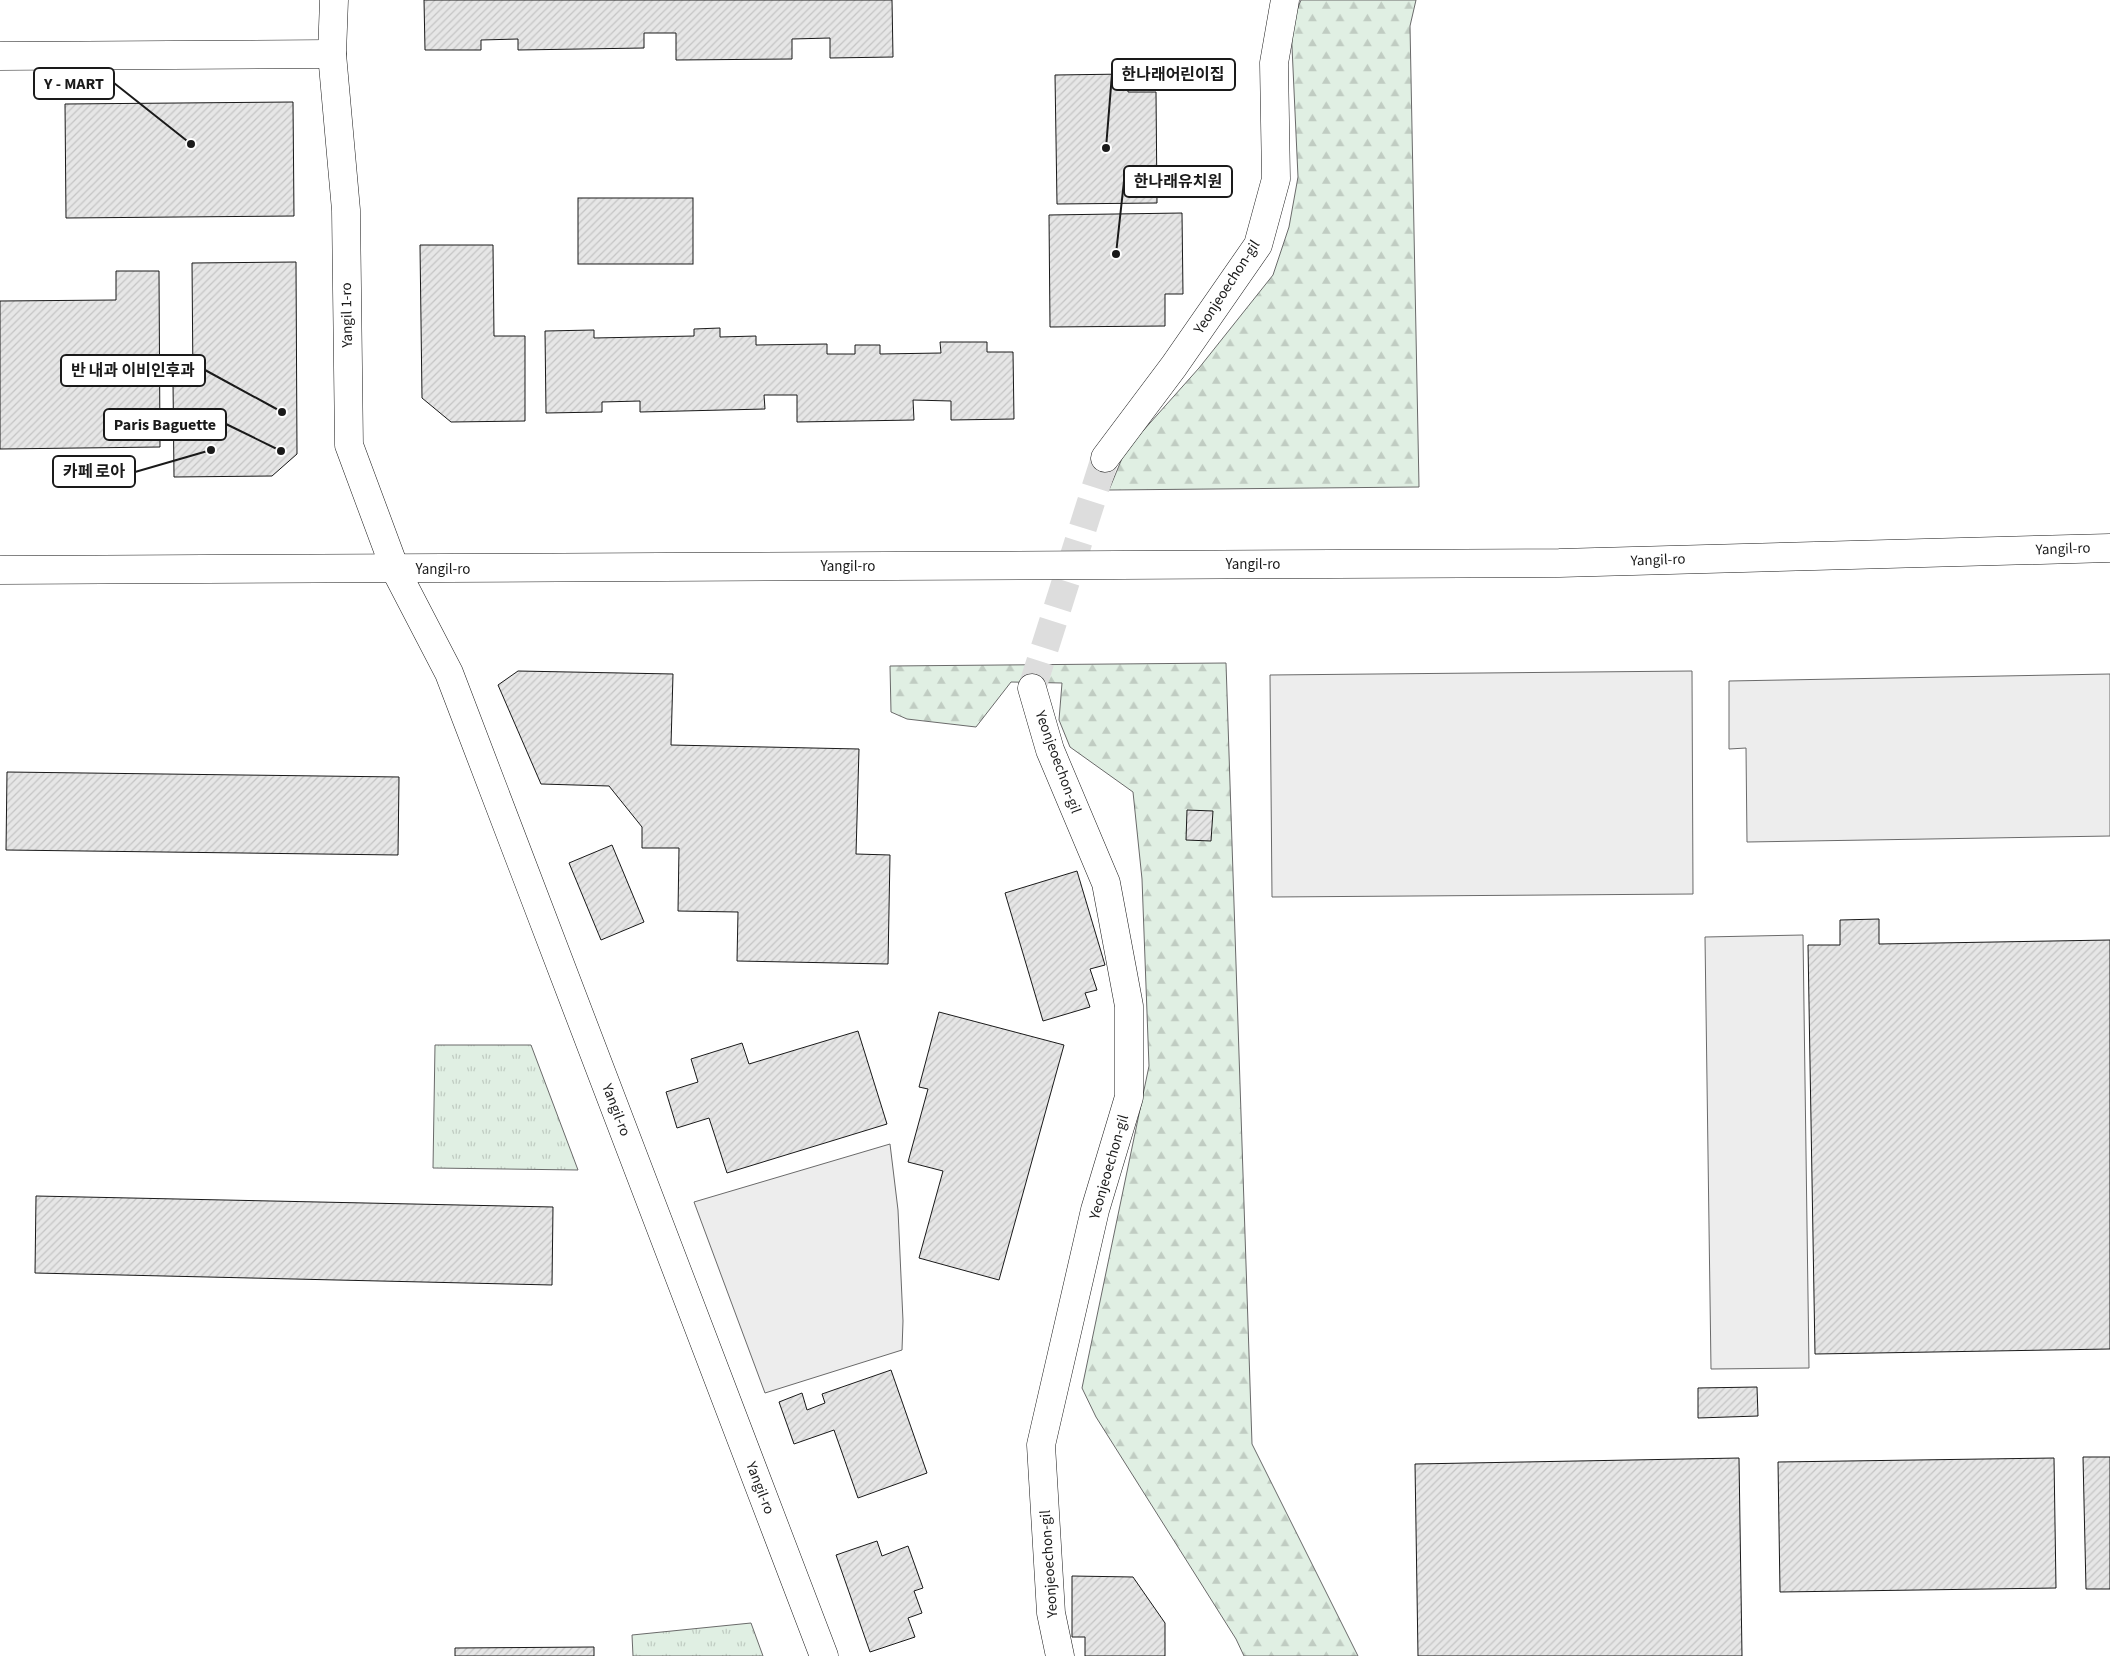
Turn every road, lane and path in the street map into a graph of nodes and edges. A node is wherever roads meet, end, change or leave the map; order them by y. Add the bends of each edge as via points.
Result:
1 (334, 0) edge
2 (1285, 0) edge
3 (332, 54) junction
4 (0, 56) edge
5 (1105, 458) tunnel mouth
6 (2110, 548) edge
7 (396, 569) junction
8 (0, 570) edge
9 (1032, 688) tunnel mouth
10 (824, 1656) edge
11 (1060, 1656) edge

1 - 3 street, Yangil 1-ro
2 - 5 street, Yeonjeoechon-gil via 1274,63 1276,179 1258,245
3 - 4 street
3 - 7 street, Yangil 1-ro via 346,210 349,445
6 - 7 street, Yangil-ro via 1549,563
7 - 8 street, Yangil-ro
7 - 10 street, Yangil-ro via 449,673
9 - 11 street, Yeonjeoechon-gil via 1050,750 1106,883 1130,1006 1129,1097 1095,1210 1041,1445 1051,1613

